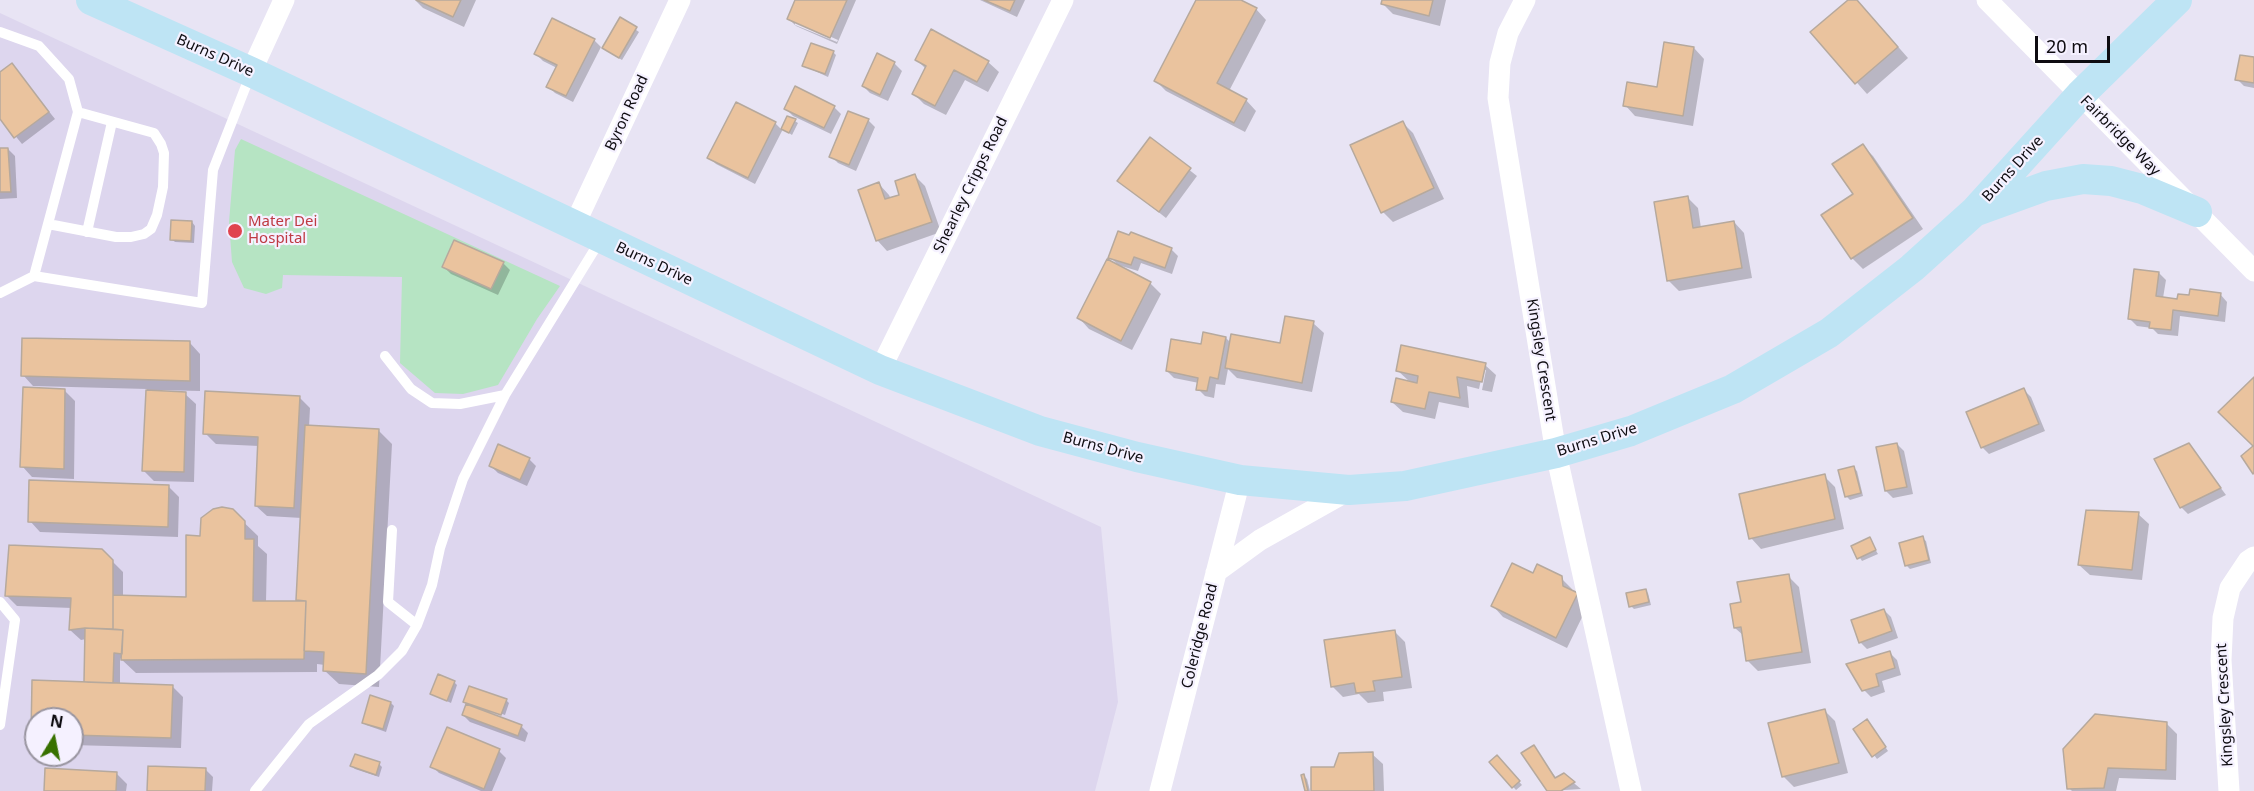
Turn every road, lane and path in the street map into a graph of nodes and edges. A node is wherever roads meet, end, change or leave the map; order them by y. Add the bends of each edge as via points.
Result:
1 (92, 0) edge
2 (285, 0) edge
3 (680, 0) edge
4 (1063, 0) edge
5 (1525, 0) edge
6 (1987, 0) edge
7 (2177, 0) edge
8 (0, 32) edge
9 (251, 72) junction
10 (2080, 95) junction
11 (78, 112) junction
12 (112, 122) junction
13 (1974, 212) junction
14 (2197, 212) junction
15 (48, 224) junction
16 (574, 226) junction
17 (87, 232) junction
18 (601, 239) junction
19 (2254, 271) edge
20 (34, 276) junction
21 (0, 293) edge
22 (385, 356) dead end
23 (880, 370) junction
24 (505, 395) junction
25 (1556, 453) junction
26 (1240, 480) junction
27 (1349, 490) junction
28 (392, 530) dead end
29 (2254, 557) edge
30 (1216, 572) junction
31 (0, 602) edge
32 (417, 624) junction
33 (0, 725) edge
34 (255, 791) edge
35 (1160, 791) edge
36 (1631, 791) edge
37 (2229, 791) edge

1 - 9 main road, Burns Drive
2 - 9 street
3 - 16 street, Byron Road
4 - 23 street, Shearley Cripps Road
5 - 25 street, Kingsley Crescent via 1508,33 1500,63 1498,98
6 - 10 street, Fairbridge Way
7 - 10 main road, Burns Drive
8 - 11 lane via 39,46 69,79
9 - 16 main road, Burns Drive
9 - 20 lane via 213,170 202,303
10 - 13 main road, Burns Drive
10 - 14 street, Fairbridge Way
11 - 12 lane
11 - 15 lane
12 - 17 lane
12 - 17 lane via 154,133 161,144 163,176 157,215 144,234 116,237
13 - 14 main road via 2046,186 2082,179 2142,189
13 - 25 main road, Burns Drive via 1912,268 1829,333 1733,389 1631,431
14 - 19 street, Fairbridge Way
15 - 17 lane
15 - 20 lane
16 - 18 main road, Burns Drive
18 - 23 main road, Burns Drive
18 - 24 lane
20 - 21 lane
22 - 24 lane via 411,389 432,403 460,404
23 - 26 main road, Burns Drive via 1040,431
24 - 32 lane via 463,479
25 - 27 main road, Burns Drive via 1405,486
25 - 36 street, Kingsley Crescent
26 - 27 main road, Burns Drive
26 - 30 street, Coleridge Road
27 - 30 street via 1260,540
28 - 32 lane via 388,602
29 - 37 street, Kingsley Crescent via 2230,588 2223,618 2221,660
30 - 35 street, Coleridge Road
31 - 33 lane via 15,620
32 - 34 lane via 402,651 378,675 309,724

